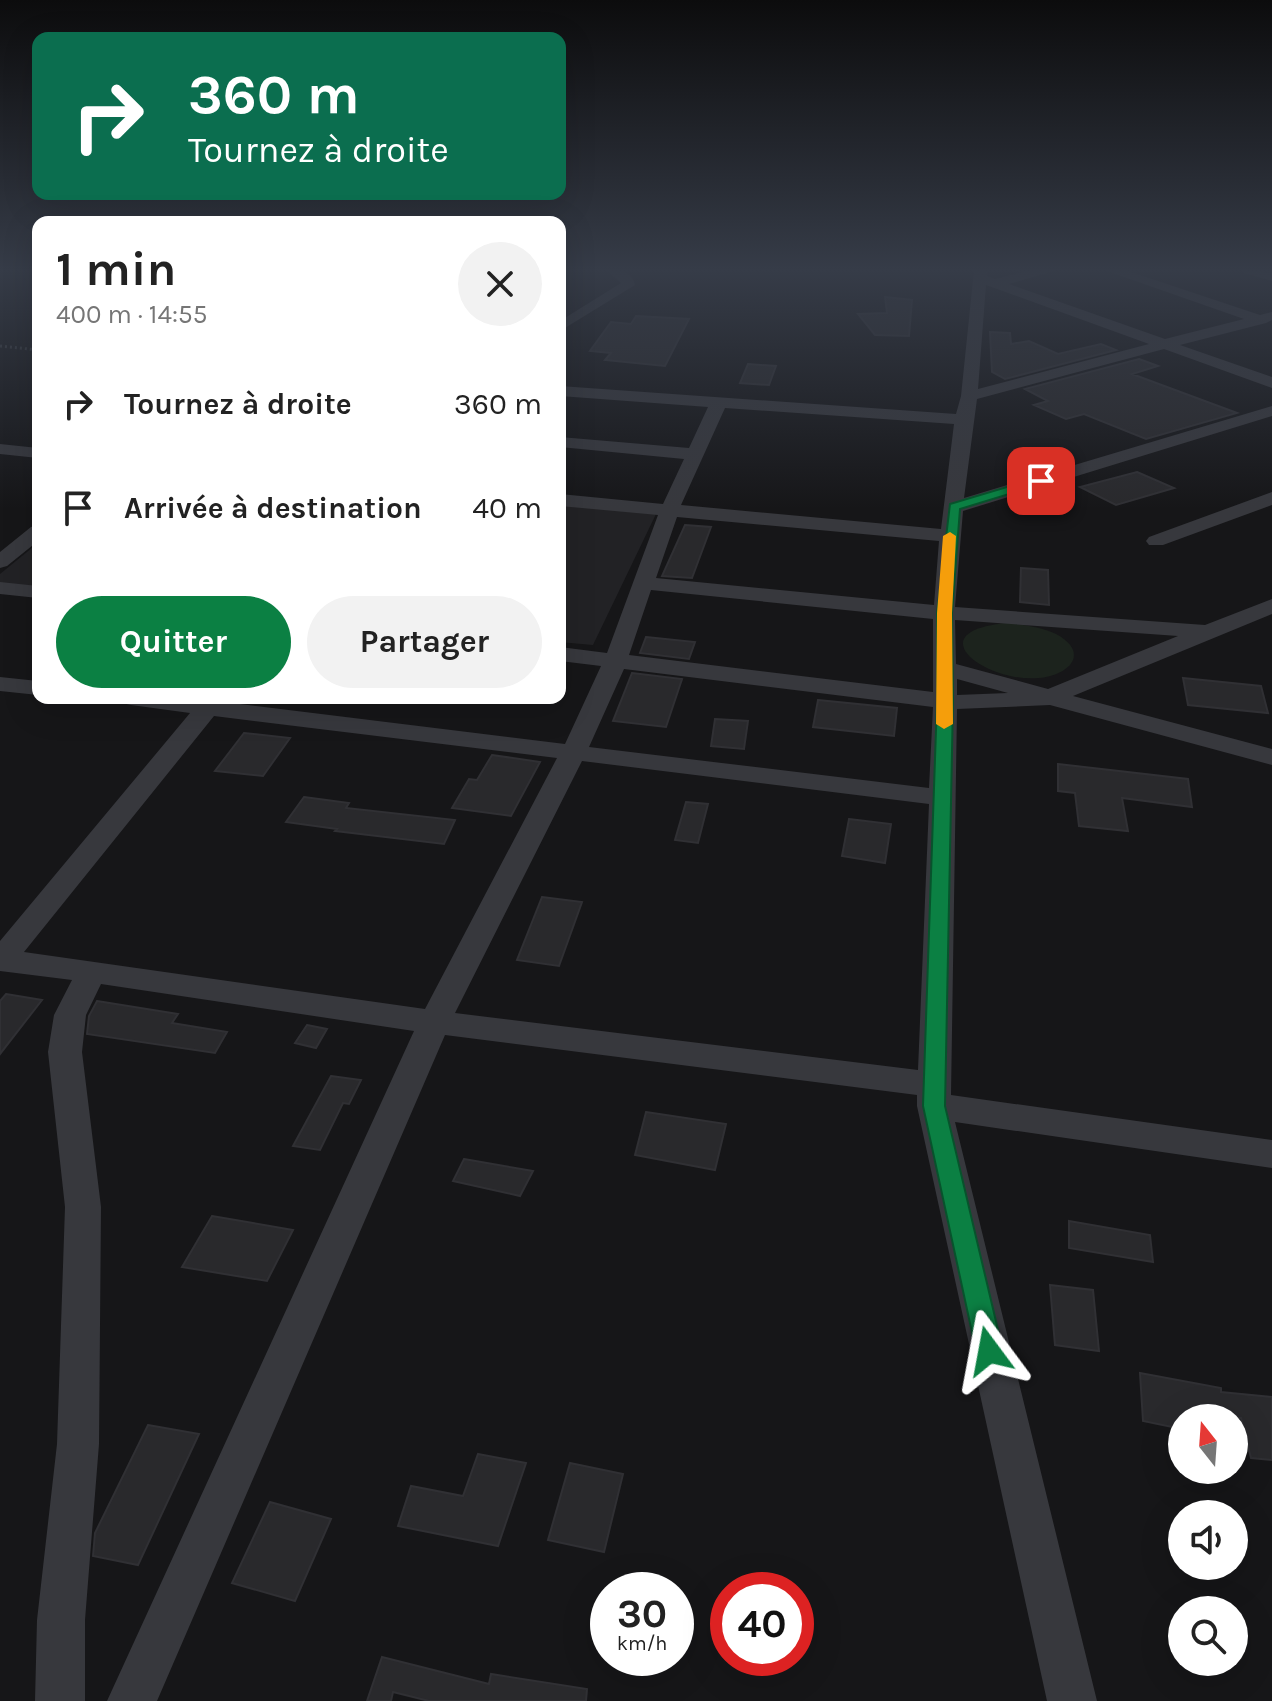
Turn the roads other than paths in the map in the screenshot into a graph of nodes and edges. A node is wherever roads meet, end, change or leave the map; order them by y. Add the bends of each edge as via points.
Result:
1 (974, 349) edge
2 (1155, 349) edge
3 (1176, 349) edge
4 (1272, 383) edge
5 (566, 391) edge
6 (718, 404) junction
7 (966, 408) junction
8 (1272, 411) edge
9 (566, 443) edge
10 (0, 449) edge
11 (32, 452) edge
12 (693, 454) junction
13 (1272, 498) edge
14 (566, 501) edge
15 (669, 511) junction
16 (952, 521) junction
17 (32, 536) edge
18 (1156, 541) dead end
19 (0, 562) edge
20 (643, 583) junction
21 (0, 588) edge
22 (32, 591) edge
23 (1272, 606) edge
24 (944, 613) junction
25 (1210, 631) junction
26 (566, 655) edge
27 (615, 662) junction
28 (945, 668) junction
29 (0, 684) edge
30 (32, 687) edge
31 (1047, 698) junction
32 (945, 701) junction
33 (210, 704) edge
34 (226, 704) edge
35 (573, 753) junction
36 (1272, 757) edge
37 (942, 798) junction
38 (1, 960) edge
39 (92, 972) junction
40 (434, 1022) junction
41 (934, 1095) junction
42 (1272, 1154) edge
43 (60, 1701) edge
44 (132, 1701) edge
45 (1072, 1701) edge

1 - 7 street
2 - 7 street
3 - 4 street
5 - 6 street
6 - 7 street
6 - 12 street
7 - 16 street
8 - 16 street
9 - 12 street
10 - 11 street
12 - 15 street
13 - 18 street
14 - 15 street
15 - 16 street
15 - 20 street
16 - 24 street
17 - 19 street
20 - 24 street
20 - 27 street
21 - 22 street
23 - 25 street
24 - 25 street
24 - 28 street
25 - 31 street
26 - 27 street
27 - 32 street
27 - 35 street
28 - 31 street
28 - 32 street
29 - 30 street
31 - 32 street
31 - 36 street via 1162,724
32 - 37 street
33 - 38 street
34 - 35 street
35 - 37 street
35 - 40 street
37 - 41 street
38 - 39 street
39 - 40 street
39 - 43 street via 70,1015 65,1052 83,1207 78,1444 61,1620
40 - 41 street
40 - 44 street
41 - 42 street
41 - 45 street

